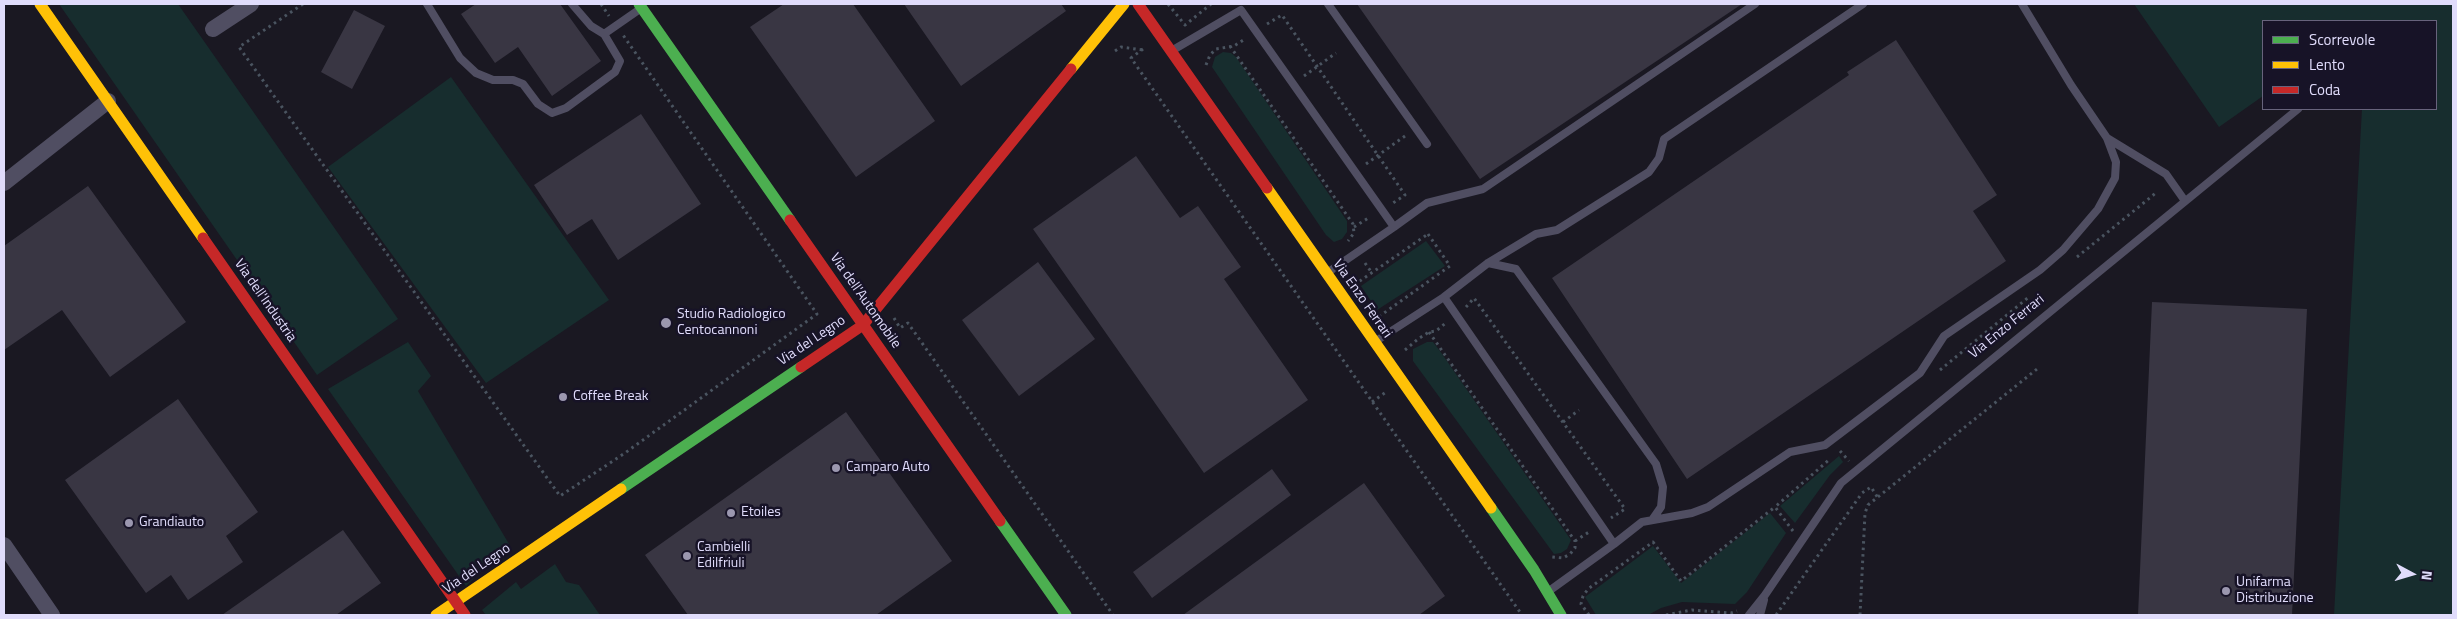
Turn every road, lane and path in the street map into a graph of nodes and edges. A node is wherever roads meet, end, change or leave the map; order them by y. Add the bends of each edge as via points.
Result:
1 (40, 4) edge
2 (251, 4) edge
3 (303, 4) edge
4 (427, 4) edge
5 (572, 4) edge
6 (601, 4) edge
7 (1124, 4) edge
8 (1138, 4) edge
9 (1168, 4) edge
10 (1211, 4) edge
11 (1248, 4) edge
12 (1328, 4) edge
13 (1755, 4) edge
14 (1864, 4) edge
15 (2022, 4) edge
16 (641, 6) edge
17 (1242, 10) junction
18 (617, 26) junction
19 (1265, 26) dead end
20 (213, 29) dead end
21 (604, 34) junction
22 (1247, 37) dead end
23 (1230, 46) junction
24 (1171, 51) junction
25 (1336, 53) dead end
26 (1110, 54) dead end
27 (1317, 67) junction
28 (1206, 69) dead end
29 (1304, 76) dead end
30 (108, 101) junction
31 (2297, 110) edge
32 (1416, 128) junction
33 (2107, 138) junction
34 (1427, 144) dead end
35 (1378, 156) junction
36 (1365, 164) dead end
37 (4, 183) edge
38 (2157, 192) dead end
39 (1395, 201) dead end
40 (2185, 201) junction
41 (1369, 218) dead end
42 (1354, 227) junction
43 (1394, 227) junction
44 (1341, 244) dead end
45 (2072, 261) dead end
46 (1488, 263) junction
47 (1450, 266) joint
48 (1326, 274) junction
49 (2034, 292) dead end
50 (1444, 297) junction
51 (1466, 307) dead end
52 (892, 310) dead end
53 (863, 325) junction
54 (1436, 331) dead end
55 (1429, 332) junction
56 (1374, 342) junction
57 (1404, 354) dead end
58 (2037, 370) dead end
59 (1934, 374) dead end
60 (1579, 410) dead end
61 (1563, 422) junction
62 (1845, 468) dead end
63 (1878, 498) junction
64 (1774, 507) junction
65 (1615, 516) dead end
66 (1652, 520) junction
67 (1798, 529) dead end
68 (1584, 536) dead end
69 (1575, 541) junction
70 (1614, 544) junction
71 (4, 545) edge
72 (1548, 554) dead end
73 (1548, 593) junction
74 (1765, 596) junction
75 (456, 602) junction
76 (1741, 609) dead end
77 (1562, 614) edge
78 (52, 615) edge
79 (436, 615) edge
80 (465, 615) edge
81 (1066, 615) edge
82 (1113, 615) edge
83 (1522, 615) edge
84 (1589, 615) edge
85 (1666, 615) edge
86 (1748, 615) edge
87 (1760, 615) edge
88 (1776, 615) edge
89 (1860, 615) edge

1 - 30 street, Via dell'Industria
2 - 20 street
3 - 18 path via 239,47 560,496 817,314
4 - 21 lane via 460,58 476,73 493,80 514,80 523,84 538,104 552,113 566,108 615,72 620,61
5 - 21 lane via 591,26
6 - 18 path
7 - 53 street, Via del Legno
8 - 24 street, Via Enzo Ferrari
9 - 10 path via 1185,25
11 - 17 lane
12 - 32 lane
13 - 43 lane via 1483,190 1428,203
14 - 46 lane via 1664,139 1659,158 1649,172 1557,230 1536,234
15 - 33 lane
16 - 18 lane
16 - 53 street, Via dell'Automobile
17 - 24 lane
17 - 43 lane
18 - 21 lane
19 - 27 path via 1282,16
22 - 23 path
23 - 28 path via 1216,49 1206,62
23 - 42 path
24 - 48 street, Via Enzo Ferrari
25 - 27 path
26 - 83 path via 1121,46 1143,50 1131,58
27 - 29 path
27 - 35 path
30 - 37 street
30 - 75 street, Via dell'Industria
31 - 40 lane, Via Enzo Ferrari
32 - 34 lane
32 - 35 path
33 - 40 lane via 2166,174
33 - 66 lane via 2116,162 2115,178 2081,231 2040,270 1944,336 1920,373 1905,386 1825,445 1790,452 1708,507
35 - 36 path
35 - 39 path via 1404,195
38 - 45 path
40 - 74 lane, Via Enzo Ferrari via 1841,483
41 - 42 path
42 - 44 path via 1349,240
43 - 48 lane
46 - 50 lane
46 - 66 lane via 1516,269 1656,464 1663,487 1661,507
47 - 47 path via 1428,234 1354,286 1377,318
48 - 56 street, Via Enzo Ferrari
49 - 59 path
50 - 56 lane
50 - 70 lane
51 - 61 path via 1474,298
52 - 82 path via 900,328 908,323
53 - 75 street, Via del Legno
53 - 81 street, Via dell'Automobile
54 - 55 path
55 - 57 path via 1406,348
55 - 69 path
56 - 73 street, Via Enzo Ferrari
58 - 63 path
60 - 61 path
61 - 65 path via 1625,509
62 - 64 path via 1851,464 1841,450
63 - 88 path via 1871,487 1862,493
63 - 89 path via 1868,505 1865,513
64 - 67 path via 1795,533
64 - 84 path via 1681,581 1653,542 1588,589 1582,604
66 - 70 lane via 1642,522
68 - 69 path
69 - 72 path via 1575,548 1563,558
70 - 73 lane
71 - 78 street
73 - 77 street, Via Enzo Ferrari
74 - 86 lane, Via Enzo Ferrari
74 - 87 lane, Via Enzo Ferrari
75 - 79 street, Via del Legno
75 - 80 street, Via dell'Industria
76 - 85 path via 1731,613 1692,610

